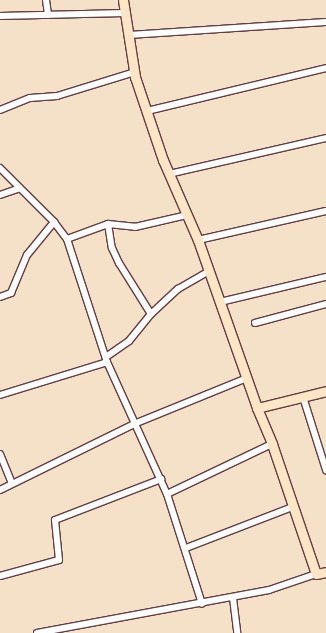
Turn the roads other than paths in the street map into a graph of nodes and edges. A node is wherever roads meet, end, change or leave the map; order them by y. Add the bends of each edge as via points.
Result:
1 (46, 0) edge
2 (123, 0) edge
3 (125, 13) junction
4 (48, 15) junction
5 (0, 16) edge
6 (326, 22) edge
7 (129, 35) junction
8 (326, 68) edge
9 (135, 72) junction
10 (0, 110) edge
11 (147, 111) junction
12 (326, 138) edge
13 (0, 168) edge
14 (169, 174) junction
15 (20, 188) junction
16 (0, 195) edge
17 (326, 211) edge
18 (188, 215) junction
19 (54, 222) junction
20 (108, 224) junction
21 (66, 240) junction
22 (198, 240) junction
23 (208, 272) junction
24 (326, 277) edge
25 (0, 297) edge
26 (220, 302) junction
27 (326, 304) edge
28 (151, 314) junction
29 (255, 323) dead end
30 (107, 360) junction
31 (247, 378) junction
32 (326, 391) edge
33 (0, 394) edge
34 (303, 396) junction
35 (257, 408) junction
36 (134, 424) junction
37 (272, 444) junction
38 (0, 454) edge
39 (326, 470) edge
40 (161, 479) junction
41 (12, 483) junction
42 (0, 490) edge
43 (167, 494) junction
44 (292, 507) junction
45 (186, 548) junction
46 (326, 572) edge
47 (316, 574) junction
48 (0, 576) edge
49 (233, 598) junction
50 (202, 604) junction
51 (37, 633) edge
52 (237, 633) edge

1 - 4 street
2 - 3 street
3 - 4 street
3 - 7 street
4 - 5 street
6 - 7 street
7 - 9 street
8 - 11 street
9 - 10 street via 57,96 30,98
9 - 11 street
11 - 14 street
12 - 14 street
13 - 15 street
14 - 18 street
15 - 16 street
15 - 19 street
17 - 22 street
18 - 20 street via 135,227
18 - 22 street
19 - 21 street
19 - 25 street via 27,255 11,293
20 - 21 street
20 - 28 street via 112,248 119,263
21 - 30 street
22 - 23 street
23 - 26 street
23 - 28 street via 178,289
24 - 26 street
26 - 31 street
27 - 29 street
28 - 30 street via 129,341
30 - 33 street
30 - 36 street
31 - 35 street
31 - 36 street
32 - 34 street
34 - 35 street
34 - 39 street
35 - 37 street
36 - 40 street
36 - 41 street
37 - 43 street
37 - 44 street
38 - 41 street
40 - 43 street
40 - 48 street via 55,520 59,560
41 - 42 street
43 - 45 street
44 - 45 street
44 - 47 street
45 - 50 street
46 - 47 street
47 - 49 street via 269,590
49 - 50 street
49 - 52 street
50 - 51 street

